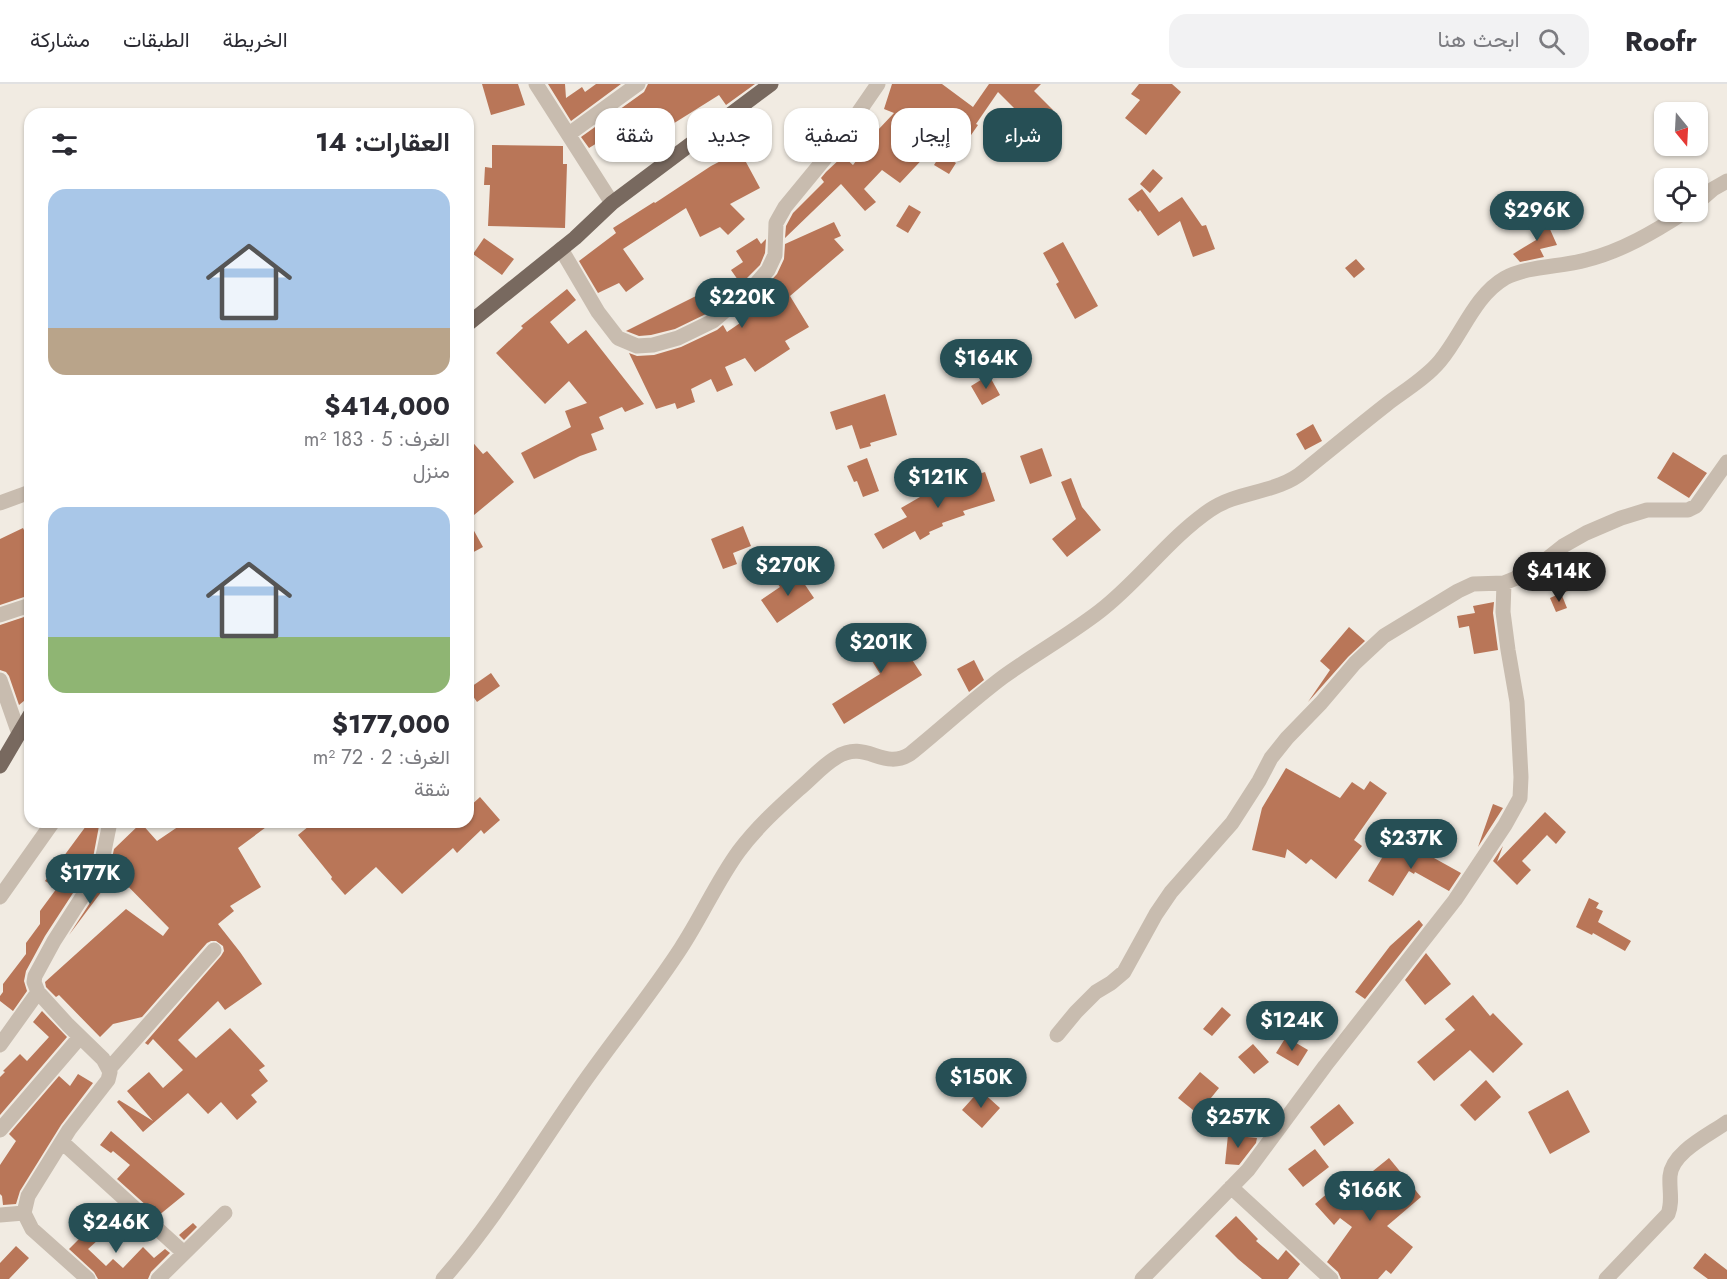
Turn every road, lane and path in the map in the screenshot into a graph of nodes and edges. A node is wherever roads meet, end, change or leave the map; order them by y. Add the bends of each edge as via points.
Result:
1 (536, 84) edge
2 (638, 84) edge
3 (771, 84) edge
4 (878, 84) edge
5 (569, 134) junction
6 (1727, 181) edge
7 (1708, 193) edge
8 (612, 203) junction
9 (1670, 222) edge
10 (561, 249) junction
11 (474, 319) edge
12 (1727, 462) edge
13 (24, 494) edge
14 (0, 503) edge
15 (1504, 583) junction
16 (24, 607) edge
17 (0, 615) edge
18 (0, 680) edge
19 (24, 725) edge
20 (19, 734) junction
21 (0, 766) edge
22 (49, 828) edge
23 (110, 828) edge
24 (0, 897) edge
25 (214, 950) dead end
26 (38, 992) junction
27 (1057, 1035) dead end
28 (80, 1037) junction
29 (0, 1045) edge
30 (108, 1069) junction
31 (1727, 1122) edge
32 (0, 1130) edge
33 (62, 1142) junction
34 (1231, 1187) junction
35 (24, 1213) junction
36 (225, 1213) dead end
37 (0, 1215) edge
38 (184, 1253) junction
39 (88, 1279) edge
40 (158, 1279) edge
41 (443, 1279) edge
42 (1142, 1279) edge
43 (1331, 1279) edge
44 (1606, 1279) edge

1 - 5 street
2 - 5 street
3 - 8 main road
4 - 10 street via 836,145 785,207 777,223 775,255 768,270 713,321 653,345 636,346 618,338
5 - 8 street
6 - 7 street
8 - 10 main road
9 - 41 street via 1652,234 1588,260 1507,277 1477,305 1429,372 1302,474 1211,509 1100,611 1003,677 910,754 896,760 858,750 837,756 772,814 740,850 682,947 575,1094 507,1196
10 - 11 main road
12 - 15 street via 1696,506 1688,510 1647,510 1621,518 1563,546 1529,573
13 - 14 street
15 - 27 street via 1473,584 1458,591 1384,636 1355,663 1271,758 1232,823 1171,892 1124,972 1096,992
15 - 34 street via 1503,612 1517,702 1520,798 1455,900
16 - 17 street
18 - 20 street
19 - 20 main road
20 - 21 main road
22 - 24 street
23 - 26 street via 97,874 35,976
25 - 30 street
26 - 28 street
26 - 29 street
28 - 30 street
28 - 32 street
30 - 33 street via 108,1080
31 - 44 street via 1682,1153 1670,1174 1668,1214
33 - 35 street via 28,1196
33 - 38 street
34 - 42 street
34 - 43 street
35 - 37 street
35 - 39 street via 32,1229
36 - 38 street
38 - 40 street

